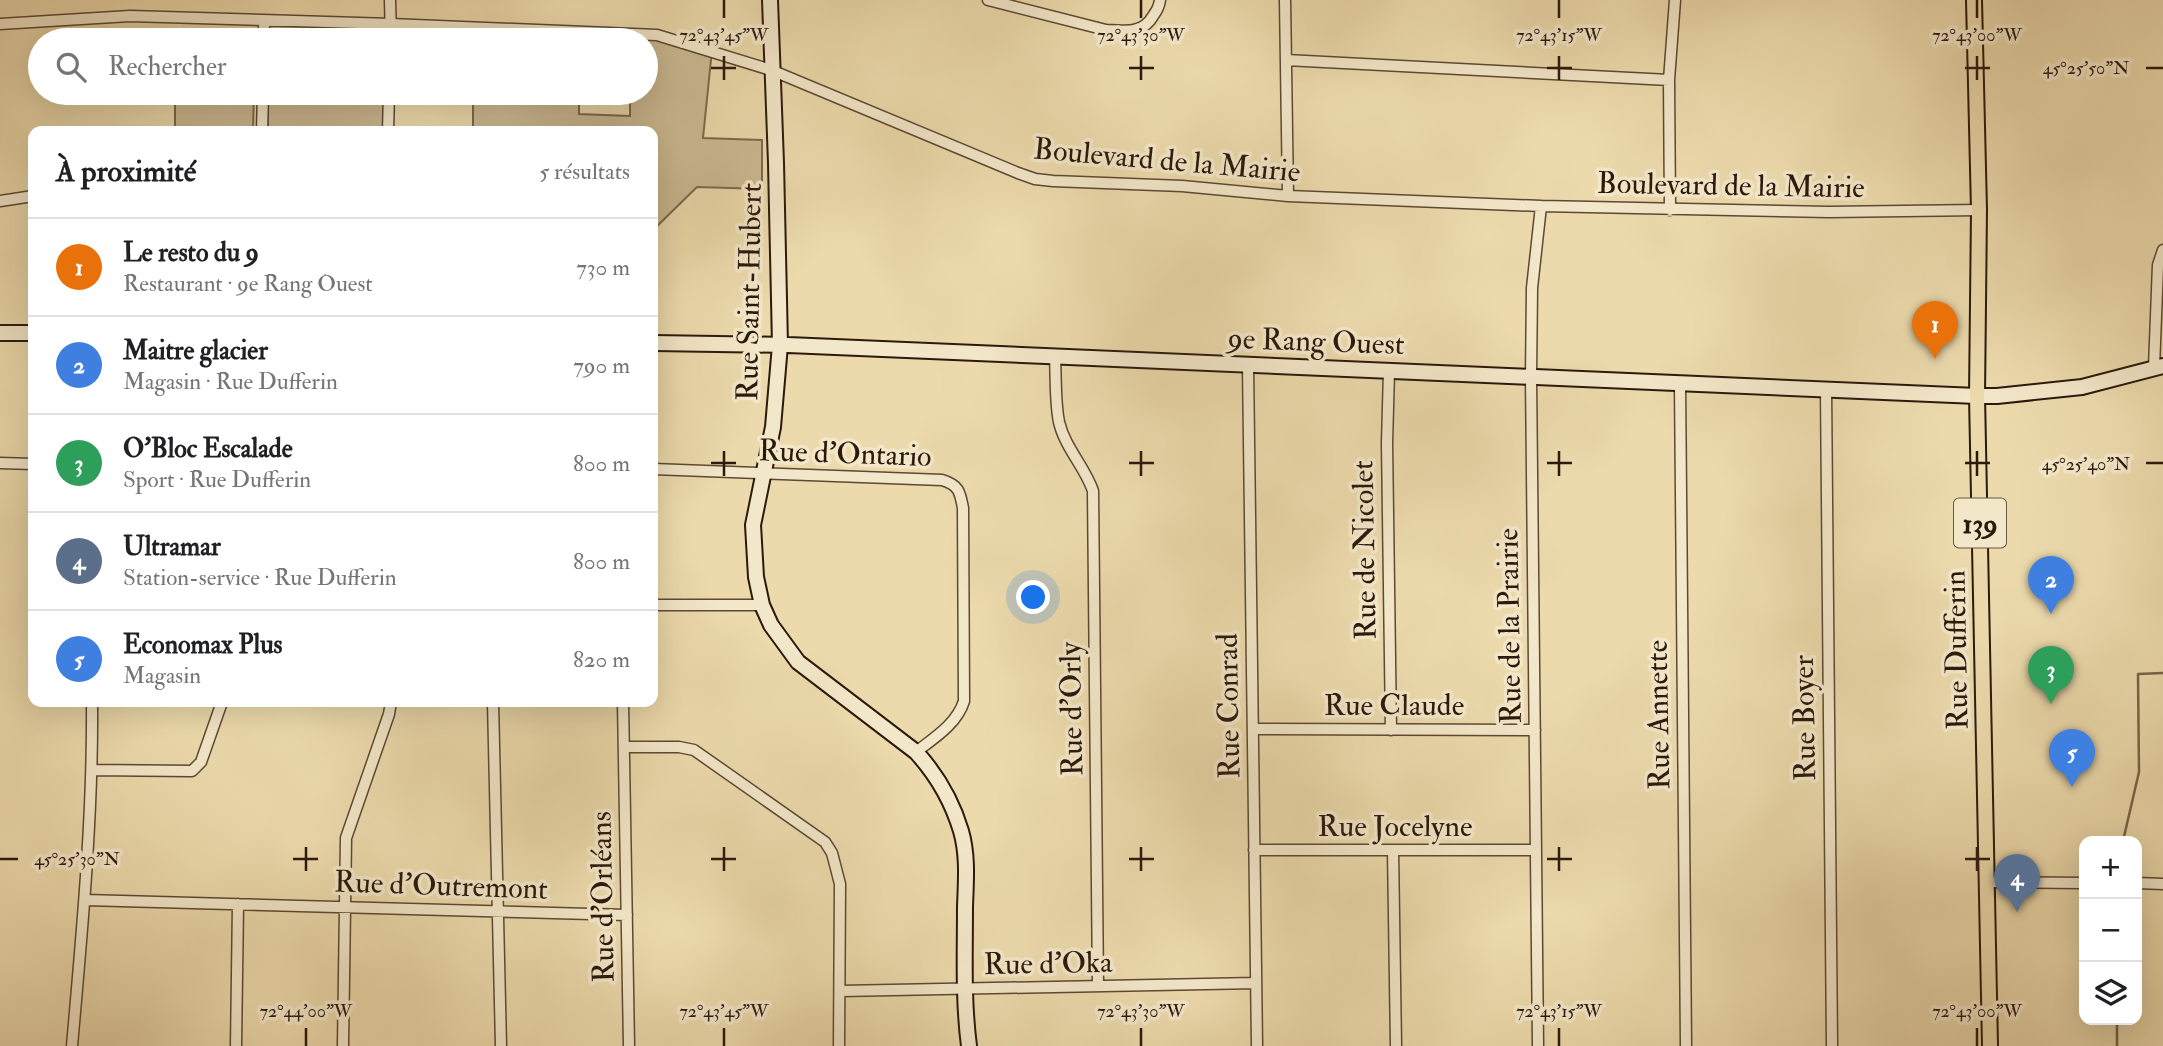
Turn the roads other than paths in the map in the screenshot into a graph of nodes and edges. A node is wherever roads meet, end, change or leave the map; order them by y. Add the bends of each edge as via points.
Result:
1 (390, 0) edge
2 (769, 0) edge
3 (988, 0) edge
4 (1160, 0) edge
5 (1285, 0) edge
6 (1675, 0) edge
7 (1974, 0) edge
8 (264, 20) junction
9 (0, 24) edge
10 (391, 24) junction
11 (264, 28) edge
12 (391, 28) edge
13 (488, 28) edge
14 (658, 35) edge
15 (1286, 61) junction
16 (771, 70) junction
17 (1669, 80) junction
18 (263, 105) edge
19 (389, 105) edge
20 (262, 126) edge
21 (388, 126) edge
22 (1288, 196) junction
23 (28, 198) edge
24 (0, 201) edge
25 (1541, 206) junction
26 (1670, 210) junction
27 (1979, 210) junction
28 (2163, 250) edge
29 (0, 333) edge
30 (28, 333) edge
31 (658, 343) edge
32 (780, 345) junction
33 (1055, 356) junction
34 (1248, 365) junction
35 (2159, 366) edge
36 (1389, 371) junction
37 (1531, 377) junction
38 (1680, 383) junction
39 (1826, 389) junction
40 (1977, 396) junction
41 (0, 463) edge
42 (28, 464) edge
43 (658, 469) edge
44 (763, 474) junction
45 (658, 605) edge
46 (762, 605) junction
47 (92, 707) edge
48 (220, 707) edge
49 (390, 707) edge
50 (493, 707) edge
51 (623, 707) edge
52 (1253, 729) junction
53 (1391, 730) junction
54 (1535, 730) junction
55 (624, 747) junction
56 (916, 752) junction
57 (92, 770) junction
58 (1254, 850) junction
59 (1393, 850) junction
60 (1536, 850) junction
61 (1988, 882) junction
62 (2079, 883) edge
63 (2142, 883) edge
64 (2163, 884) edge
65 (85, 900) junction
66 (238, 904) junction
67 (346, 907) junction
68 (497, 911) junction
69 (627, 915) junction
70 (1256, 983) junction
71 (1098, 986) junction
72 (965, 990) junction
73 (841, 991) junction
74 (72, 1046) edge
75 (236, 1046) edge
76 (343, 1046) edge
77 (501, 1046) edge
78 (629, 1046) edge
79 (839, 1046) edge
80 (969, 1046) edge
81 (1257, 1046) edge
82 (1396, 1046) edge
83 (1538, 1046) edge
84 (1686, 1046) edge
85 (1832, 1046) edge
86 (1990, 1046) edge

1 - 10 street
2 - 16 street, Rue Saint-Hubert
3 - 4 street via 1126,32 1149,23
5 - 15 street
6 - 17 street
7 - 27 main road, Rue Dufferin / 139
8 - 9 street, Boulevard de la Mairie via 130,16
8 - 10 street, Boulevard de la Mairie
8 - 11 street
10 - 12 street
10 - 13 street, Boulevard de la Mairie
14 - 16 street, Boulevard de la Mairie
15 - 17 street
15 - 22 street
16 - 22 street, Boulevard de la Mairie via 1035,179
16 - 32 street, Rue Saint-Hubert
17 - 26 street
18 - 20 street
19 - 21 street
22 - 25 street, Boulevard de la Mairie
23 - 24 street
25 - 26 street, Boulevard de la Mairie
25 - 37 street, Rue de la Prairie via 1532,288
26 - 27 street, Boulevard de la Mairie
27 - 40 main road, Rue Dufferin / 139
28 - 35 street via 2158,265
29 - 30 street
31 - 32 street, 9e Rang Ouest
32 - 33 street, 9e Rang Ouest
32 - 44 street, Rue Saint-Hubert via 773,427
33 - 34 street, 9e Rang Ouest
33 - 71 street, Rue d'Orly via 1059,423 1093,491
34 - 36 street, 9e Rang Ouest
34 - 52 street, Rue Conrad
35 - 40 street, 9e Rang Ouest via 2082,387
36 - 37 street, 9e Rang Ouest
36 - 53 street, Rue de Nicolet
37 - 38 street, 9e Rang Ouest
37 - 54 street, Rue de la Prairie
38 - 39 street, 9e Rang Ouest
38 - 84 street, Rue Annette
39 - 40 street, 9e Rang Ouest
39 - 85 street, Rue Boyer
40 - 61 main road, Rue Dufferin / 139
41 - 42 street
43 - 44 street, Rue d'Ontario
44 - 46 street, Rue Saint-Hubert via 753,525
44 - 56 street, Rue d'Ontario via 942,480 959,488 963,508 964,701 952,723
45 - 46 street
46 - 56 street, Rue Saint-Hubert via 798,662
47 - 57 street
48 - 57 street via 201,762 192,771
49 - 67 street via 346,838
50 - 68 street
51 - 55 street, Rue d'Orléans
52 - 53 street, Rue Claude
52 - 58 street, Rue Conrad
53 - 54 street, Rue Claude
54 - 60 street, Rue de la Prairie
55 - 69 street, Rue d'Orléans
55 - 73 street via 694,750 825,842 840,884
56 - 72 street, Rue Saint-Hubert via 950,800 961,832 966,862
57 - 65 street
58 - 59 street, Rue Jocelyne
58 - 70 street, Rue Conrad
59 - 60 street, Rue Jocelyne
59 - 82 street
60 - 83 street, Rue de la Prairie
61 - 62 street
61 - 86 main road, Rue Dufferin / 139
63 - 64 street
65 - 66 street, Rue d'Outremont
65 - 74 street
66 - 67 street, Rue d'Outremont
66 - 75 street
67 - 68 street, Rue d'Outremont
67 - 76 street
68 - 69 street, Rue d'Outremont
68 - 77 street
69 - 78 street, Rue d'Orléans
70 - 71 street, Rue d'Oka
70 - 81 street, Rue Conrad
71 - 72 street, Rue d'Oka
72 - 73 street, Rue d'Oka
72 - 80 street, Rue Saint-Hubert
73 - 79 street

